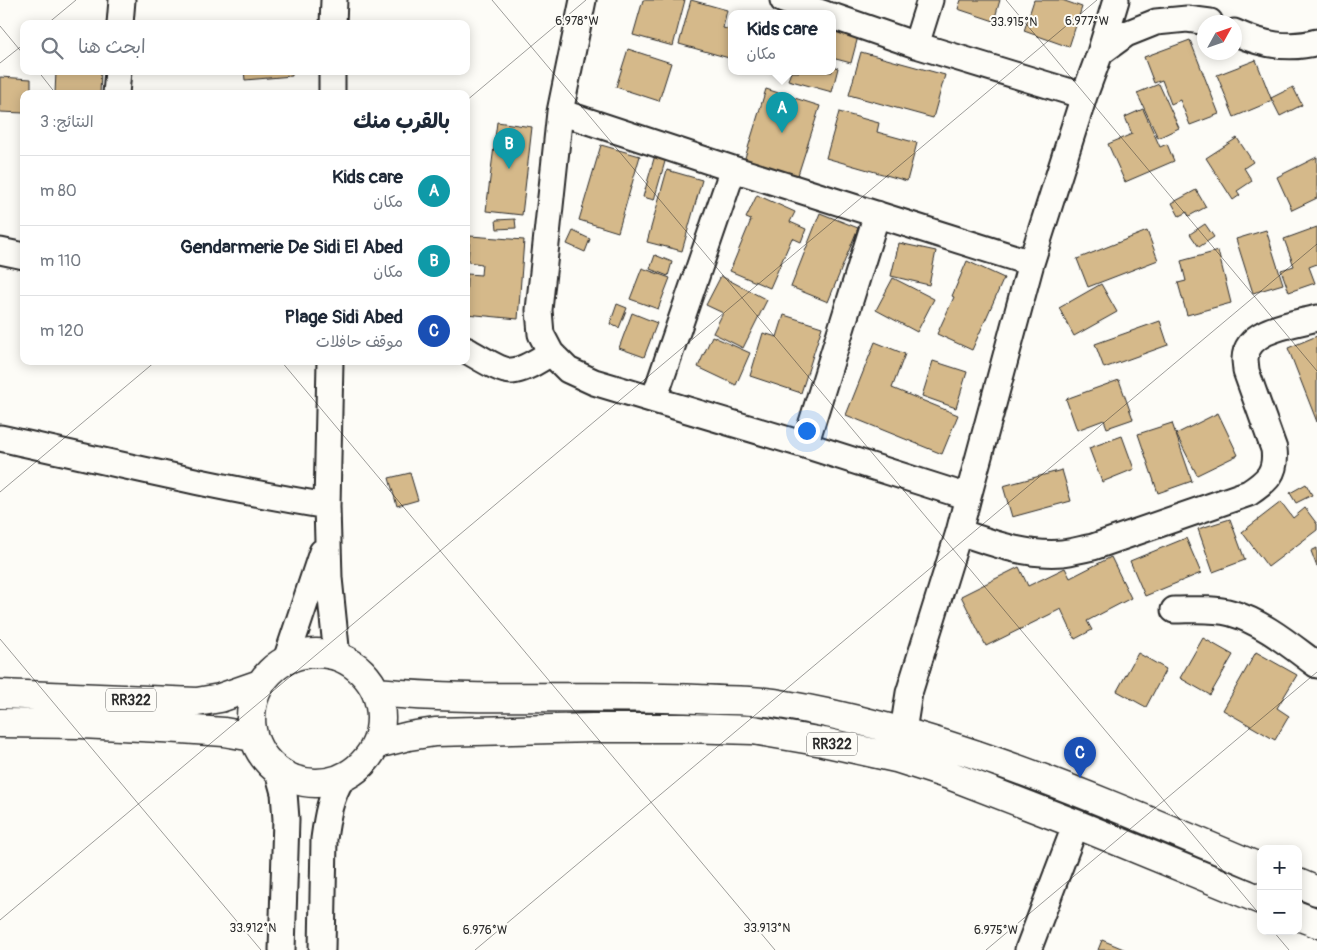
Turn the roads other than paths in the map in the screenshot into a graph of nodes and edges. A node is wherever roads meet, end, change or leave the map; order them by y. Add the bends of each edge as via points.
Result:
1 (122, 0) edge
2 (334, 0) edge
3 (583, 0) edge
4 (783, 0) edge
5 (930, 0) edge
6 (1116, 0) edge
7 (813, 10) edge
8 (836, 17) edge
9 (120, 20) edge
10 (333, 20) edge
11 (1197, 20) edge
12 (1242, 35) edge
13 (1317, 42) edge
14 (916, 45) junction
15 (1100, 52) junction
16 (118, 75) edge
17 (332, 75) edge
18 (116, 90) edge
19 (332, 90) edge
20 (1084, 96) junction
21 (560, 112) junction
22 (733, 170) junction
23 (876, 214) junction
24 (0, 252) edge
25 (20, 255) edge
26 (1031, 262) junction
27 (1317, 318) edge
28 (470, 352) edge
29 (551, 353) junction
30 (330, 365) edge
31 (654, 399) junction
32 (0, 438) edge
33 (805, 444) junction
34 (968, 497) junction
35 (328, 506) junction
36 (328, 530) junction
37 (959, 532) junction
38 (1174, 610) dead end
39 (338, 656) junction
40 (286, 660) junction
41 (1317, 665) edge
42 (260, 684) junction
43 (376, 692) junction
44 (0, 694) edge
45 (0, 723) edge
46 (903, 731) junction
47 (253, 737) junction
48 (377, 744) junction
49 (278, 771) junction
50 (342, 778) junction
51 (1076, 824) junction
52 (1257, 866) edge
53 (1302, 885) edge
54 (1317, 891) edge
55 (1257, 898) edge
56 (1302, 918) edge
57 (1317, 924) edge
58 (282, 950) edge
59 (322, 950) edge
60 (1028, 950) edge

1 - 9 street
2 - 10 street
3 - 21 street
4 - 7 street
5 - 14 street
6 - 15 street
8 - 14 street
11 - 15 street via 1156,22 1126,34
12 - 13 street via 1285,46
14 - 20 street
15 - 20 street
16 - 18 street
17 - 19 street
20 - 26 street
21 - 22 street
21 - 29 street via 538,310 541,334
22 - 23 street
22 - 31 street
23 - 26 street
23 - 33 street
24 - 25 street
26 - 34 street
27 - 37 street via 1264,332 1247,348 1246,371 1274,449 1275,461 1263,484 1248,493 1071,552 1048,554 1003,547
28 - 29 street via 511,371
29 - 31 street via 568,370 594,382
30 - 35 street
31 - 33 street
32 - 35 street via 177,478
33 - 34 street
34 - 37 street
35 - 36 street
36 - 39 street
36 - 40 street
37 - 46 street via 909,693
38 - 41 street via 1207,610 1237,616 1265,629
39 - 40 main road, RR322 via 303,654
39 - 43 main road, RR322 via 354,664
40 - 42 main road, RR322
42 - 44 main road, RR322 via 197,702
42 - 47 main road, RR322 via 253,701
43 - 46 main road, RR322 via 424,697 659,698 778,703
43 - 48 main road, RR322 via 381,709
45 - 47 main road, RR322 via 181,729
46 - 52 main road, RR322 via 1065,786
47 - 49 main road, RR322 via 259,750
48 - 50 main road, RR322 via 366,761 352,774
48 - 51 main road, RR322 via 434,732 592,728 753,730 896,758
49 - 50 main road, RR322 via 295,780 314,784
49 - 58 street via 286,819
50 - 59 street via 334,791 325,830
51 - 55 main road, RR322
51 - 60 street
53 - 54 main road
56 - 57 main road

